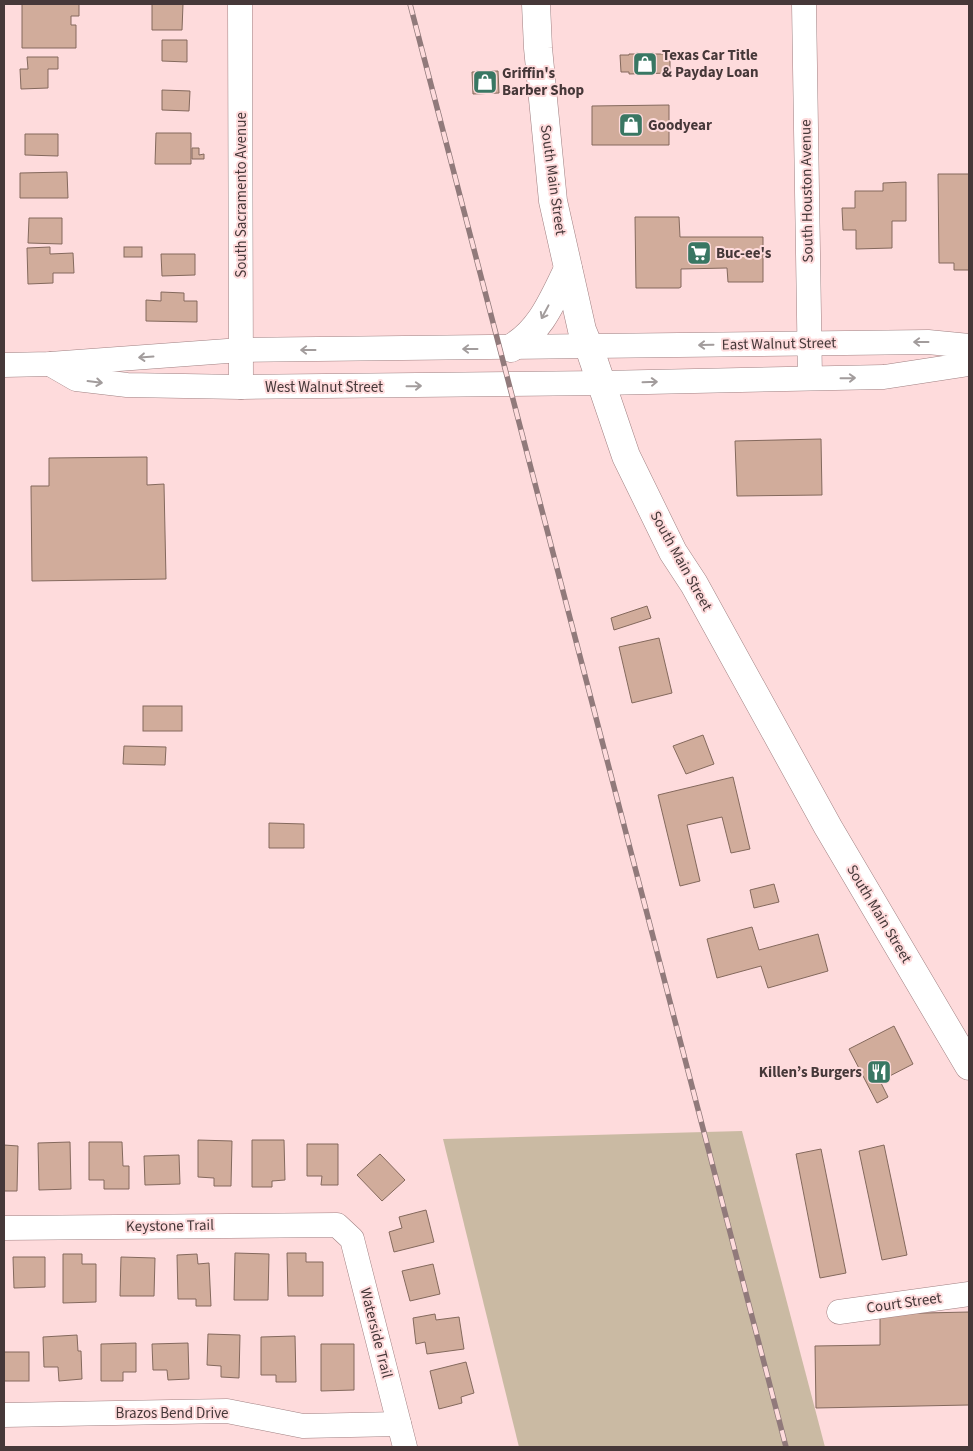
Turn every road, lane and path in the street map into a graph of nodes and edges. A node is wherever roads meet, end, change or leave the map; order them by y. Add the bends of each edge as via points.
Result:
1 (240, 4) edge
2 (536, 4) edge
3 (804, 4) edge
4 (568, 269) junction
5 (810, 344) junction
6 (969, 346) edge
7 (589, 347) junction
8 (511, 348) junction
9 (241, 350) junction
10 (50, 364) junction
11 (969, 364) edge
12 (4, 365) edge
13 (810, 378) junction
14 (602, 384) junction
15 (241, 387) junction
16 (969, 1066) edge
17 (337, 1225) joint
18 (4, 1228) edge
19 (969, 1294) edge
20 (839, 1312) dead end
21 (4, 1415) edge
22 (399, 1424) junction
23 (405, 1447) edge

1 - 9 street, South Sacramento Avenue
2 - 4 main road, South Main Street via 553,201
3 - 5 street, South Houston Avenue
4 - 7 main road, South Main Street
4 -> 8 main road via 540,322 523,341
6 -> 5 street, East Walnut Street via 928,342
5 -> 7 street, East Walnut Street
5 - 13 street, South Houston Avenue
7 - 8 street
7 - 14 main road, South Main Street
8 -> 9 street
9 -> 10 street
9 - 15 street, South Sacramento Avenue
10 - 12 street
10 -> 15 street, West Walnut Street via 76,379 127,385
13 -> 11 street via 884,377
14 -> 13 street
15 -> 14 street, West Walnut Street
14 - 16 main road, South Main Street via 626,456 673,552
17 - 18 street, Keystone Trail
17 - 22 street, Waterside Trail via 352,1239
19 - 20 street, Court Street
21 - 22 street, Brazos Bend Drive via 227,1412 303,1426
22 - 23 street, Waterside Trail

